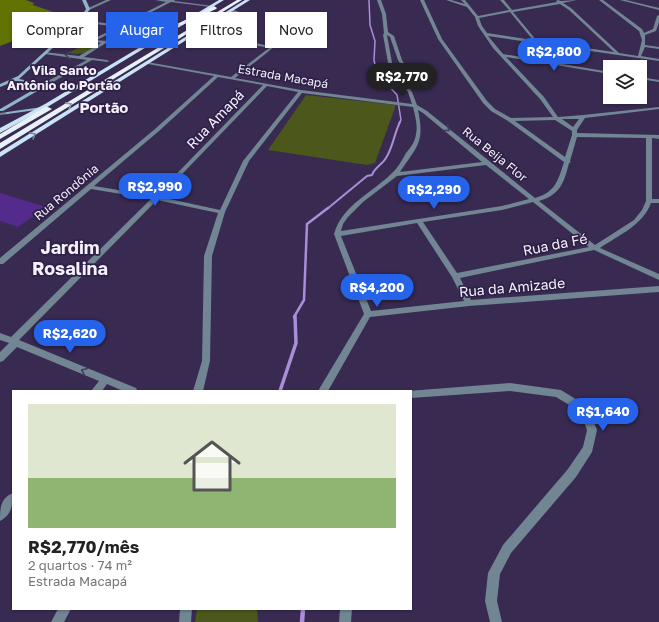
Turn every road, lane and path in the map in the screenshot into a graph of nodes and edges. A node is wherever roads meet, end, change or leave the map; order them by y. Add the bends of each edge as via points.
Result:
1 (84, 0) edge
2 (109, 0) edge
3 (157, 0) edge
4 (222, 0) edge
5 (231, 0) edge
6 (240, 0) edge
7 (248, 0) edge
8 (379, 0) edge
9 (422, 0) edge
10 (448, 0) edge
11 (463, 0) edge
12 (502, 0) edge
13 (555, 0) edge
14 (574, 0) edge
15 (601, 0) edge
16 (622, 0) edge
17 (171, 1) edge
18 (560, 2) junction
19 (211, 6) junction
20 (467, 6) junction
21 (88, 9) junction
22 (659, 9) edge
23 (232, 10) junction
24 (512, 11) junction
25 (86, 12) edge
26 (149, 12) edge
27 (659, 16) edge
28 (477, 17) junction
29 (178, 22) joint
30 (386, 33) junction
31 (485, 34) junction
32 (644, 34) junction
33 (535, 40) junction
34 (98, 41) edge
35 (105, 42) joint
36 (644, 46) junction
37 (51, 48) edge
38 (137, 48) edge
39 (659, 48) edge
40 (45, 53) junction
41 (618, 54) junction
42 (501, 55) junction
43 (81, 57) junction
44 (639, 57) junction
45 (91, 58) junction
46 (659, 60) edge
47 (107, 61) dead end
48 (148, 63) junction
49 (603, 72) edge
50 (218, 75) junction
51 (232, 78) junction
52 (647, 79) edge
53 (15, 80) junction
54 (401, 81) junction
55 (659, 81) edge
56 (44, 85) junction
57 (266, 85) junction
58 (0, 86) edge
59 (301, 91) junction
60 (415, 106) junction
61 (42, 108) junction
62 (659, 108) edge
63 (0, 111) edge
64 (7, 112) junction
65 (583, 117) junction
66 (556, 118) junction
67 (19, 120) junction
68 (510, 120) junction
69 (0, 131) edge
70 (575, 132) junction
71 (0, 137) edge
72 (649, 137) junction
73 (659, 137) edge
74 (0, 147) edge
75 (0, 155) edge
76 (568, 162) junction
77 (487, 163) junction
78 (395, 174) junction
79 (90, 187) junction
80 (156, 198) junction
81 (535, 201) junction
82 (649, 201) junction
83 (659, 201) edge
84 (222, 212) junction
85 (419, 222) junction
86 (337, 234) junction
87 (595, 248) junction
88 (0, 262) edge
89 (455, 276) junction
90 (659, 277) edge
91 (659, 289) edge
92 (469, 303) junction
93 (368, 314) junction
94 (0, 336) edge
95 (14, 341) junction
96 (0, 358) edge
97 (105, 380) junction
98 (97, 390) edge
99 (130, 390) edge
100 (198, 390) edge
101 (324, 390) edge
102 (412, 394) edge
103 (12, 499) edge
104 (0, 515) edge
105 (64, 610) edge
106 (186, 610) edge
107 (346, 610) edge
108 (57, 622) edge
109 (185, 622) edge
110 (345, 622) edge
111 (496, 622) edge

1 - 21 main road
2 - 21 street
3 - 17 street
4 - 19 highway
5 - 29 highway
5 - 71 highway
74 -> 6 highway
7 - 23 highway
8 - 30 street
9 - 68 street via 440,39 478,94 493,110
10 - 20 street
11 - 20 street
12 - 24 street
13 - 18 street
14 - 18 street
15 - 32 street
16 - 22 street
17 - 19 street
17 - 26 street
18 - 24 street
18 - 41 street via 570,8
19 - 29 highway
20 - 28 street
21 - 25 main road
23 - 48 highway
23 - 51 street via 242,15 240,19 215,35 272,47
24 - 28 street
24 - 33 street
27 - 32 street via 655,30
28 - 31 street
30 - 54 street via 391,68
30 - 54 street via 392,36 400,60 409,75
31 - 33 street
31 - 42 street
32 - 36 street
33 - 41 street
34 - 35 street
35 - 43 street
36 - 39 street
36 - 44 street
37 - 40 main road
38 - 61 highway
43 -> 40 street
40 - 53 main road
41 - 44 street
42 - 49 street
42 - 66 street via 542,98
43 - 45 street
44 - 46 street
45 - 47 street
45 - 56 street
48 - 50 street, Estrada Macapá
75 -> 48 highway
50 - 51 street, Estrada Macapá
50 - 79 street, Rua Rondônia
51 - 57 street, Estrada Macapá
52 - 55 street
53 - 56 main road
53 - 58 main road
54 - 60 street via 410,92
56 - 63 main road
57 - 59 street, Estrada Macapá
57 - 80 street, Rua Amapá
59 - 60 street, Estrada Macapá
59 - 84 street via 246,161
60 -> 77 street, Rua Beija Flor
60 - 78 street via 419,125 417,142
61 - 64 main road
61 - 67 highway
62 - 65 street
63 - 64 street
64 - 67 main road via 18,116
65 - 66 street
65 - 70 street
66 - 68 street
66 - 70 street
67 - 69 highway
68 - 76 street
70 - 72 street
70 - 76 street
72 - 73 street
72 - 82 street
76 - 81 street via 555,190
77 - 78 street
77 - 81 street, Rua Beija Flor
78 - 86 street via 346,216
79 - 80 street
79 - 88 street, Rua Rondônia
80 - 84 street
80 - 95 street, Rua Amapá
81 - 85 street
81 - 87 street, Rua Beija Flor
82 - 83 street
82 - 87 street, Rua da Fé via 645,211 636,221
84 - 100 street via 208,256 206,360
85 - 86 street
85 - 89 street
86 - 93 street
87 - 89 street, Rua da Fé
87 - 90 street, Rua Beija Flor
89 - 92 street
91 - 92 street, Rua da Amizade
92 - 93 street, Rua da Amizade
93 - 101 street
94 - 95 street
95 - 96 street, Rua Amapá
97 -> 95 street
97 - 98 street
97 - 99 street
102 - 111 street via 510,387 558,393 579,406 586,414 592,430 588,448 572,474 507,548 494,573 490,601
103 - 104 street
105 - 108 street
106 - 109 street
107 - 110 street

